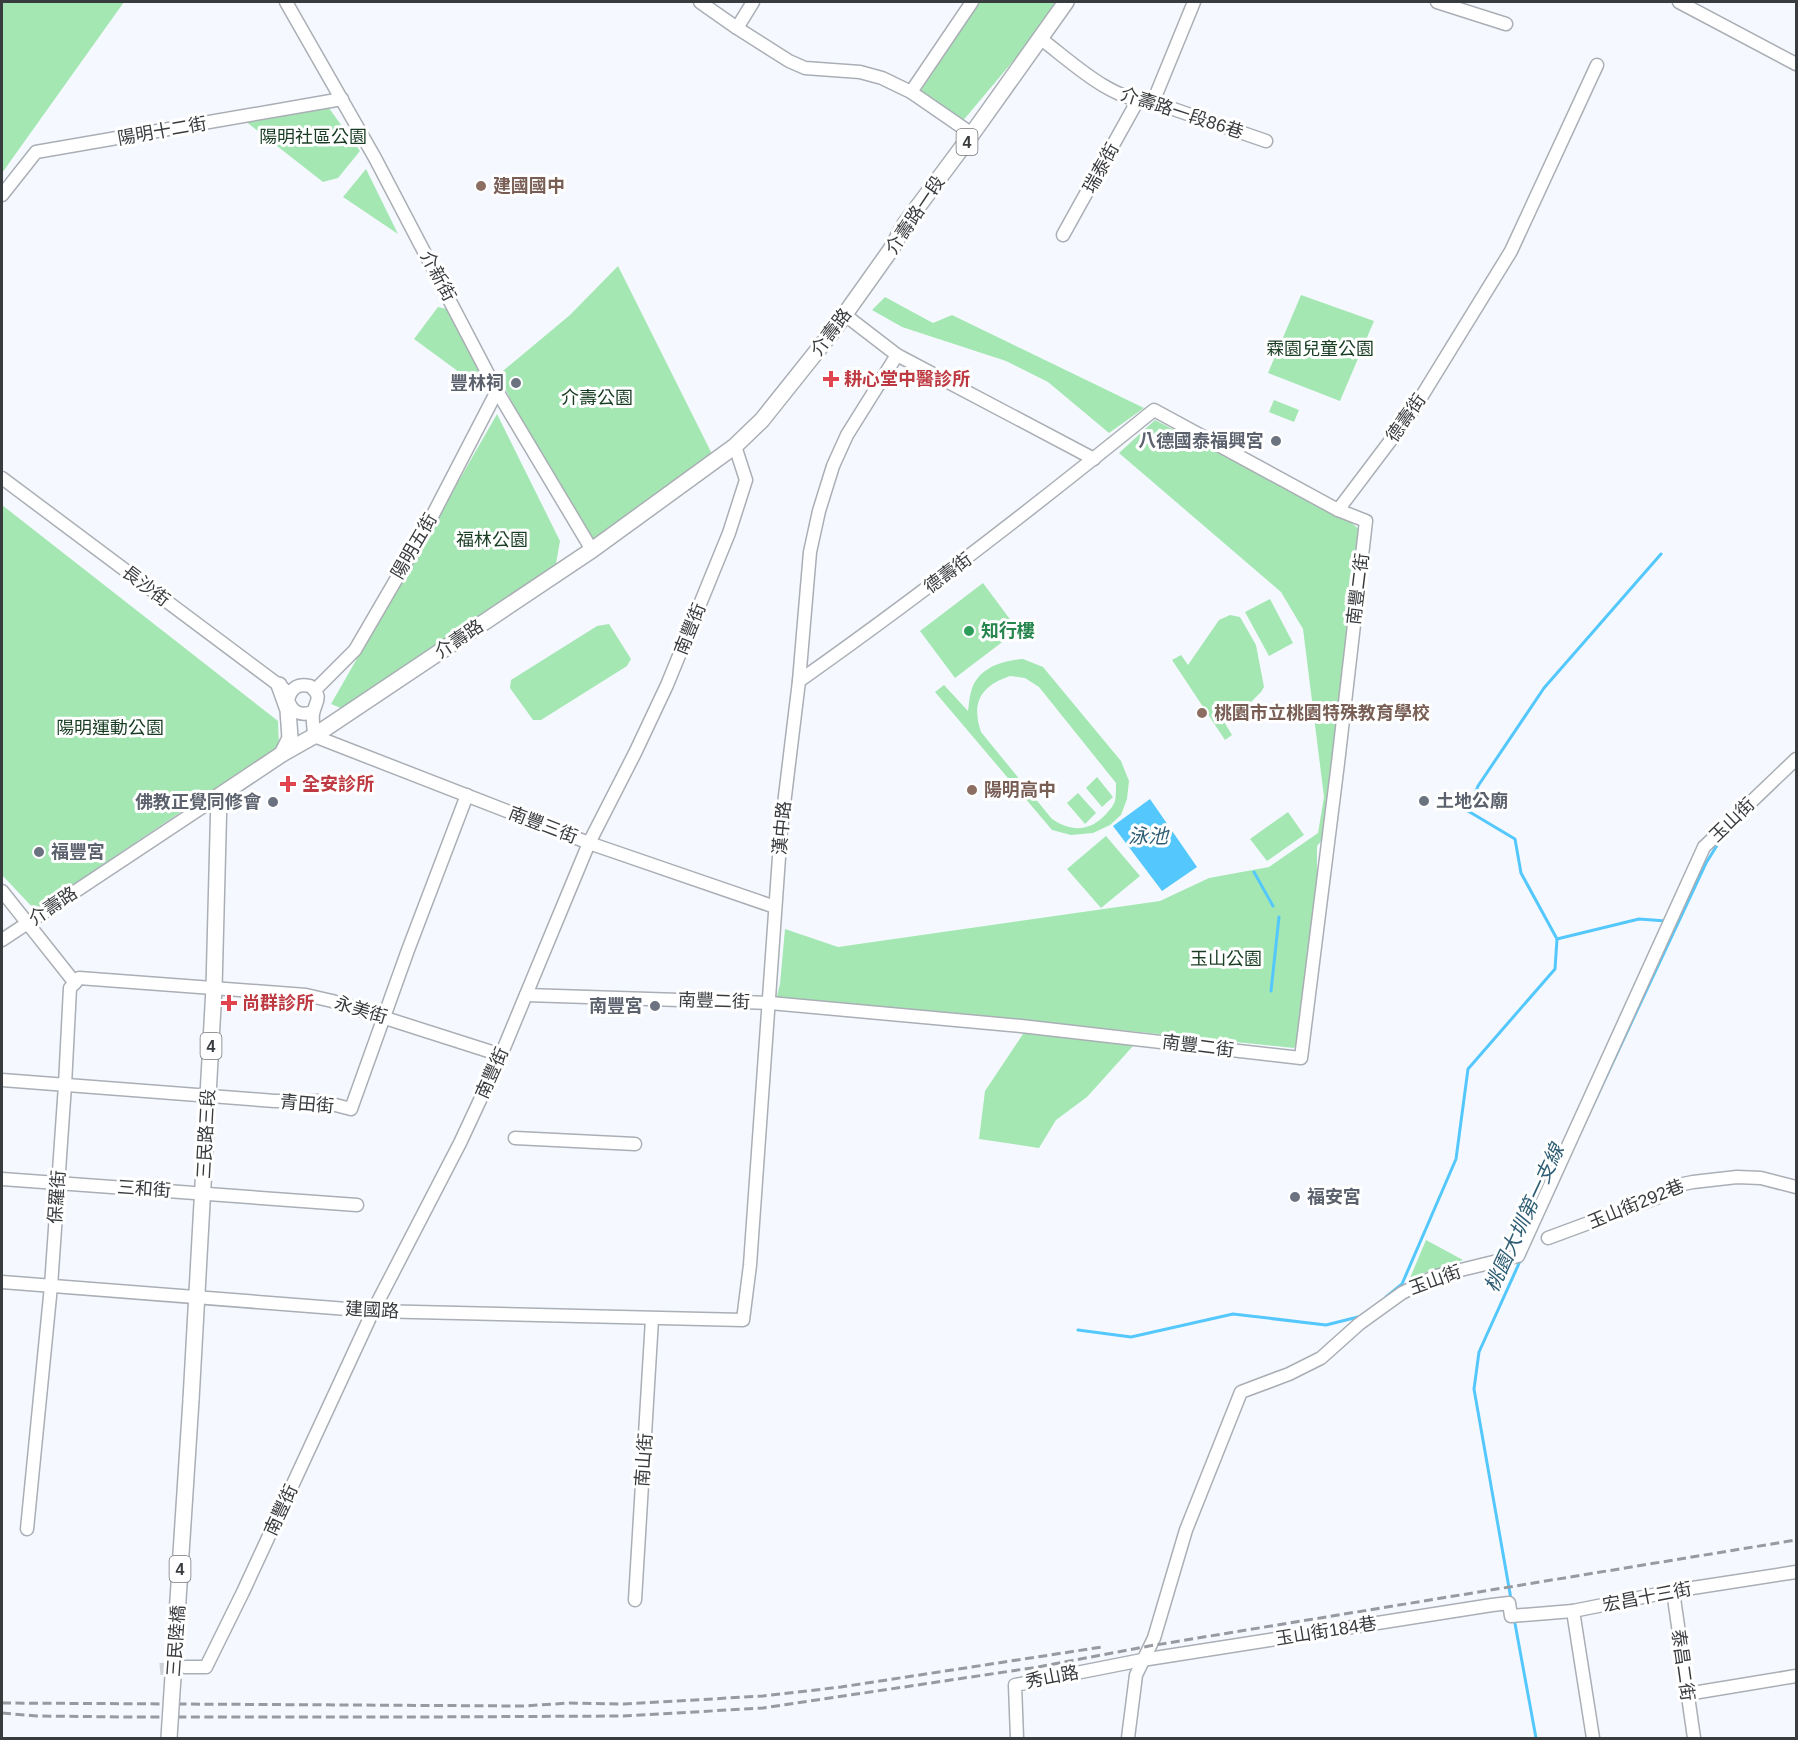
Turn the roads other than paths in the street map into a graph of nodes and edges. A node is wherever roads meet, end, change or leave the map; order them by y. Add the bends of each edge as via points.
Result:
1 (286, 2) edge
2 (700, 2) edge
3 (753, 2) edge
4 (972, 2) edge
5 (1066, 2) edge
6 (1194, 2) edge
7 (1438, 2) edge
8 (1679, 2) edge
9 (1506, 24) dead end
10 (737, 28) junction
11 (1041, 39) junction
12 (1797, 64) edge
13 (1597, 65) dead end
14 (911, 92) junction
15 (342, 99) junction
16 (1138, 100) junction
17 (1153, 102) junction
18 (972, 134) junction
19 (1266, 141) dead end
20 (2, 195) edge
21 (1063, 235) dead end
22 (868, 282) joint
23 (844, 315) junction
24 (897, 355) junction
25 (497, 391) junction
26 (735, 446) junction
27 (1094, 459) junction
28 (2, 478) edge
29 (1338, 510) junction
30 (592, 550) junction
31 (798, 681) junction
32 (284, 689) junction
33 (315, 690) junction
34 (313, 712) junction
35 (314, 735) junction
36 (282, 753) junction
37 (1797, 759) edge
38 (467, 795) junction
39 (219, 796) junction
40 (589, 843) junction
41 (2, 891) edge
42 (775, 907) junction
43 (28, 923) junction
44 (2, 940) edge
45 (75, 982) junction
46 (214, 988) junction
47 (526, 994) junction
48 (770, 1003) junction
49 (383, 1017) junction
50 (501, 1055) junction
51 (2, 1080) edge
52 (65, 1085) junction
53 (208, 1096) junction
54 (515, 1138) dead end
55 (635, 1144) dead end
56 (2, 1179) edge
57 (58, 1183) junction
58 (1797, 1187) edge
59 (202, 1193) junction
60 (357, 1205) dead end
61 (1548, 1239) dead end
62 (2, 1282) edge
63 (51, 1286) junction
64 (196, 1296) junction
65 (374, 1311) junction
66 (652, 1319) junction
67 (743, 1320) joint
68 (192, 1400) joint
69 (27, 1528) dead end
70 (1797, 1572) edge
71 (1673, 1591) junction
72 (634, 1600) dead end
73 (1509, 1603) joint
74 (1573, 1611) junction
75 (1142, 1660) junction
76 (185, 1667) tunnel mouth
77 (1797, 1677) edge
78 (1687, 1694) junction
79 (169, 1738) edge
80 (1017, 1738) edge
81 (1128, 1738) edge
82 (1593, 1738) edge
83 (1694, 1738) edge

1 - 15 street, 介新街
2 - 10 street
3 - 10 street
4 - 14 street
5 - 11 main road, 介壽路一段 / 4
6 - 17 street
7 - 9 street
8 - 12 street
10 - 14 street via 805,68 860,72
11 - 16 street, 介壽路一段86巷 via 1109,89
11 - 18 main road, 介壽路一段 / 4
13 - 29 street, 德壽街 via 1511,251 1412,412
14 - 18 street
15 - 20 street, 陽明十二街 via 36,152
15 - 25 street, 介新街
16 - 17 street, 介壽路一段86巷
16 - 21 street, 瑞泰街
17 - 19 street, 介壽路一段86巷
18 - 22 main road, 介壽路一段 / 4 via 905,224
22 - 23 main road, 介壽路 / 4
23 - 24 street
23 - 26 main road, 介壽路 / 4 via 762,420
24 - 27 street
24 - 31 street, 漢中路 via 847,435 822,501 810,552
25 - 30 street, 介新街
25 - 33 street, 陽明五街 via 426,528 355,650
26 - 30 main road, 介壽路 / 4
26 - 40 street, 南豐街 via 746,480 729,534 667,685
27 - 29 street, 德壽街 via 1154,410
27 - 31 street, 德壽街 via 877,626
28 - 32 street, 長沙街
29 - 48 street, 南豐二街 via 1366,521 1301,1058
30 - 35 main road, 介壽路 / 4
31 - 42 street, 漢中路
32 - 33 street via 304,685
32 - 34 street, 長沙街 via 294,711
32 - 36 main road via 290,738
33 - 34 street via 318,701
34 - 35 street
35 - 36 main road, 介壽路 / 4
35 - 38 street, 南豐三街
36 - 39 main road, 介壽路 / 4
37 - 75 street, 玉山街 via 1704,846 1518,1256 1436,1276 1402,1293 1321,1358 1241,1392 1186,1530 1154,1638
38 - 40 street, 南豐三街
38 - 49 street, 青田街
39 - 43 street, 介壽路
39 - 46 main road, 三民路三段 / 4
40 - 42 street, 南豐三街
40 - 47 street, 南豐街
41 - 43 street
42 - 48 street, 漢中路
43 - 44 street, 介壽路
43 - 45 street
45 - 46 street, 永美街 via 79,978
45 - 52 street, 保羅街 via 70,988
46 - 49 street, 永美街 via 306,995
46 - 53 main road, 三民路三段 / 4
47 - 48 street, 南豐二街
47 - 50 street, 南豐街
48 - 67 street, 漢中路
49 - 50 street, 永美街
49 - 53 street, 青田街 via 351,1108 320,1101
50 - 65 street, 南豐街 via 455,1155
51 - 52 street, 青田街
52 - 53 street, 青田街
52 - 57 street, 保羅街
53 - 59 main road, 三民路三段 / 4
54 - 55 street
56 - 57 street, 三和街
57 - 59 street, 三和街
57 - 63 street, 保羅街
58 - 61 street, 玉山街292巷 via 1753,1177 1673,1186 1656,1198
59 - 60 street, 三和街
59 - 64 main road, 三民路三段 / 4
62 - 63 street, 建國路
63 - 64 street, 建國路
63 - 69 street, 保羅街
64 - 65 street, 建國路
64 - 68 main road, 三民路三段 / 4
65 - 66 street, 建國路
65 - 76 street, 南豐街 via 206,1667
66 - 67 street, 建國路
66 - 72 street, 南山街
68 - 79 main road, 三民陸橋 / 4, bridge
70 - 71 street, 宏昌十三街
71 - 74 street, 宏昌十三街
71 - 78 street, 泰昌二街
73 - 74 street, 宏昌十三街 via 1515,1616
73 - 75 street, 玉山街184巷
74 - 82 street
75 - 80 street, 秀山路 via 1015,1684
75 - 81 street, 玉山街 via 1136,1676
77 - 78 street
78 - 83 street, 泰昌二街

